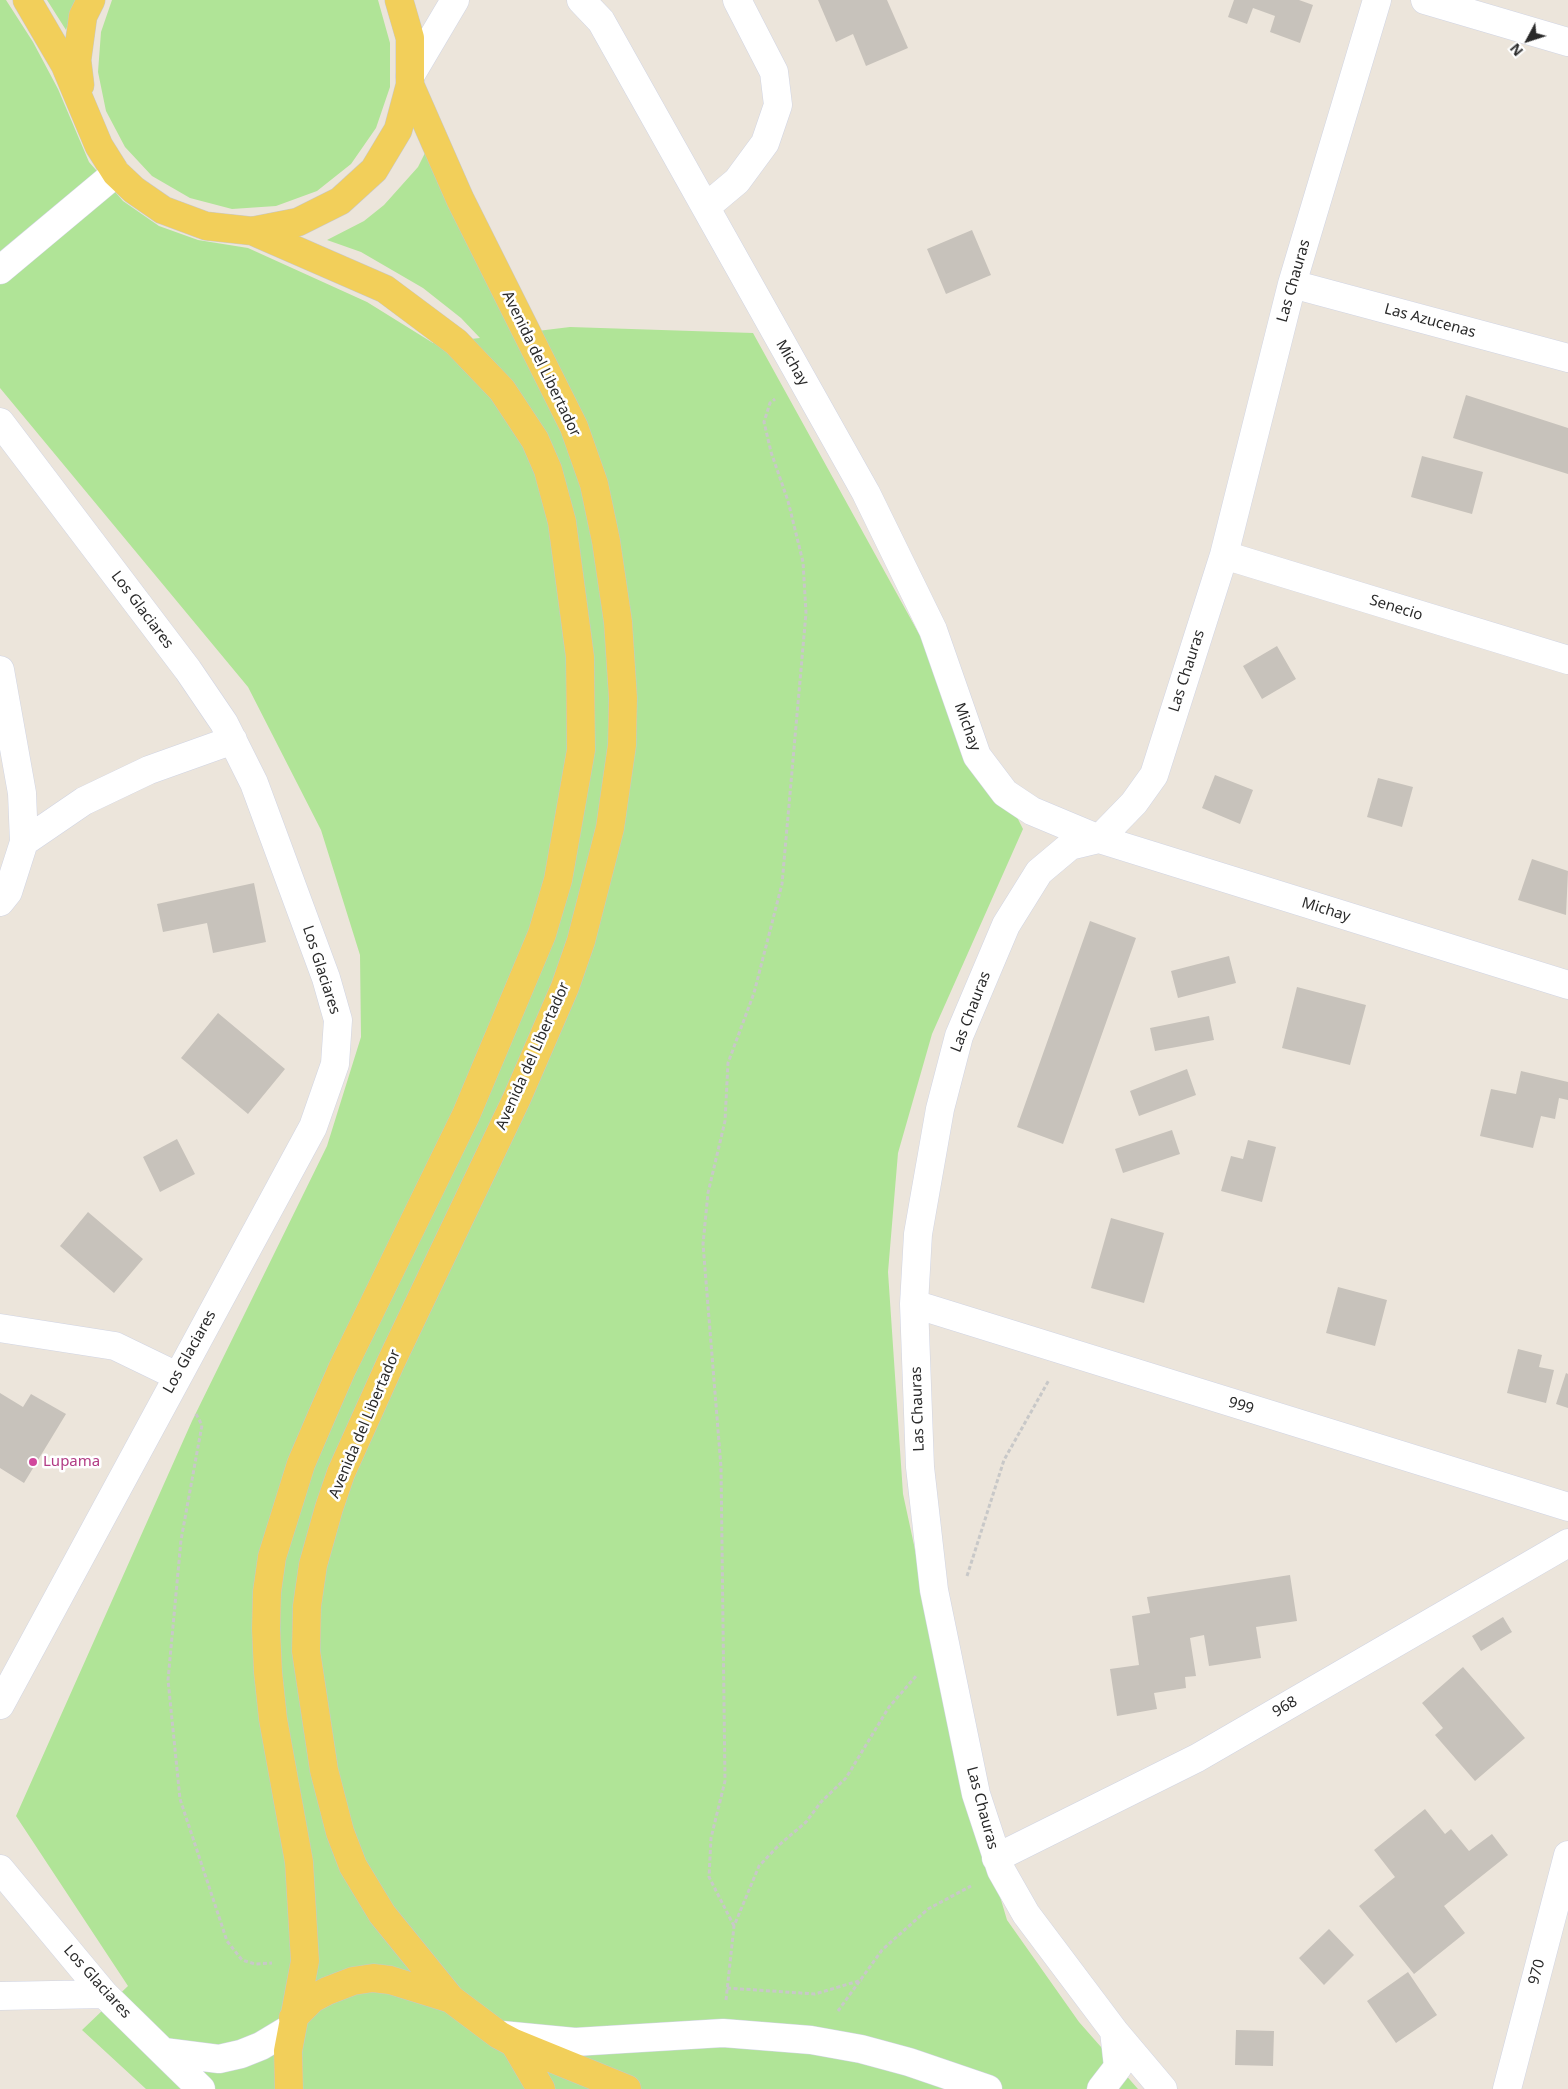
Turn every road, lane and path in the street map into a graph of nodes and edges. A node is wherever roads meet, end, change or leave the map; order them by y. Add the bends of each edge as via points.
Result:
1 (27, 0) edge
2 (91, 0) edge
3 (398, 0) edge
4 (455, 0) edge
5 (581, 0) edge
6 (737, 0) edge
7 (1377, 0) edge
8 (1425, 0) edge
9 (1568, 42) edge
10 (410, 80) junction
11 (82, 101) junction
12 (116, 173) junction
13 (706, 207) junction
14 (252, 231) junction
15 (0, 270) edge
16 (1292, 284) junction
17 (1568, 358) edge
18 (800, 377) junction
19 (0, 422) edge
20 (1224, 555) junction
21 (1568, 660) edge
22 (0, 670) edge
23 (233, 740) junction
24 (1099, 839) junction
25 (24, 842) junction
26 (0, 902) edge
27 (1568, 985) edge
28 (914, 1304) junction
29 (0, 1328) edge
30 (1066, 1351) junction
31 (177, 1376) junction
32 (1568, 1508) edge
33 (1568, 1542) edge
34 (966, 1580) dead end
35 (946, 1644) junction
36 (0, 1705) edge
37 (1568, 1855) edge
38 (998, 1864) junction
39 (0, 1869) edge
40 (734, 1926) junction
41 (305, 1961) junction
42 (862, 1980) junction
43 (727, 1988) junction
44 (104, 1994) junction
45 (0, 1996) edge
46 (452, 1999) junction
47 (292, 2023) junction
48 (1114, 2031) junction
49 (723, 2033) junction
50 (506, 2039) junction
51 (811, 2040) junction
52 (164, 2052) junction
53 (201, 2089) edge
54 (289, 2089) edge
55 (541, 2089) edge
56 (627, 2089) edge
57 (988, 2089) edge
58 (1101, 2089) edge
59 (1163, 2089) edge
60 (1507, 2089) edge

1 - 11 main road, Avenida del Libertador
2 - 11 main road, Avenida del Libertador via 83,16 77,60
3 - 10 main road, Avenida del Libertador via 410,38
4 - 10 street
5 - 13 street, Michay via 601,22
6 - 13 street via 774,72 778,105 765,143 738,181
7 - 16 street, Las Chauras
8 - 9 street
10 - 14 main road, Avenida del Libertador via 398,130 374,170 340,201 298,222
10 - 46 main road, Avenida del Libertador via 460,199 574,427 594,484 618,622 623,698 617,788 610,828 581,941 565,987 517,1098 355,1440 326,1516 307,1606 306,1651 311,1695 324,1770 346,1849 382,1914
11 - 12 main road, Avenida del Libertador via 98,146
12 - 14 main road, Avenida del Libertador via 163,210 206,226
12 - 15 street
13 - 18 street, Michay
14 - 41 main road, Avenida del Libertador via 386,289 456,342 502,390 535,440 548,470 564,532 580,657 581,750 558,880 542,934 466,1115 326,1406 301,1464 272,1557 267,1610 268,1672 273,1719 299,1862
16 - 17 street, Las Azucenas
16 - 20 street, Las Chauras
18 - 24 street, Michay via 866,493 933,630 977,756 1004,793 1032,810
18 - 40 path via 770,403 764,422 803,562 806,613 782,884 754,993 728,1063 725,1121 708,1193 703,1244 721,1467 725,1781 711,1838 709,1877
19 - 23 street, Los Glaciares via 188,670
20 - 21 street, Senecio
20 - 24 street, Las Chauras via 1154,775 1134,803
22 - 25 street via 22,793
23 - 25 street via 149,770 84,801
23 - 31 street, Los Glaciares via 254,783 326,978 338,1020 335,1064 313,1126
24 - 27 street, Michay
24 - 28 street, Las Chauras via 1070,846 1039,872 1006,926 959,1036 940,1109 918,1234
25 - 26 street via 8,892
28 - 30 street, 999
28 - 35 street, Las Chauras via 920,1467 934,1590
29 - 31 street via 115,1346
30 - 32 street, 999
30 - 34 path via 1004,1460
31 - 36 street, Los Glaciares
31 - 41 path via 202,1425 181,1540 168,1680 180,1799 227,1941 242,1960 255,1964
33 - 38 street, 968 via 1197,1758
35 - 38 street, Las Chauras via 976,1794
35 - 40 path via 889,1707 846,1778 759,1866
37 - 60 street, 970
38 - 42 path via 928,1909 882,1950
38 - 48 street, Las Chauras via 1026,1914
39 - 44 street, Los Glaciares
40 - 43 path
41 - 47 main road, Avenida del Libertador via 301,1993
42 - 43 path via 815,1994
42 - 51 path via 834,2017
43 - 49 path
44 - 45 street
44 - 52 street, Los Glaciares
46 - 47 main road, Avenida del Libertador via 398,1982 373,1978 353,1981 312,1998
46 - 50 main road, Avenida del Libertador
47 - 52 street via 261,2046 219,2059
47 - 54 main road, Avenida del Libertador via 288,2051
48 - 58 street via 1118,2067
48 - 59 street, Las Chauras
49 - 50 street via 575,2042
49 - 51 street
50 - 55 main road, Avenida del Libertador
50 - 56 main road, Avenida del Libertador
51 - 57 street via 909,2062
52 - 53 street, Los Glaciares

